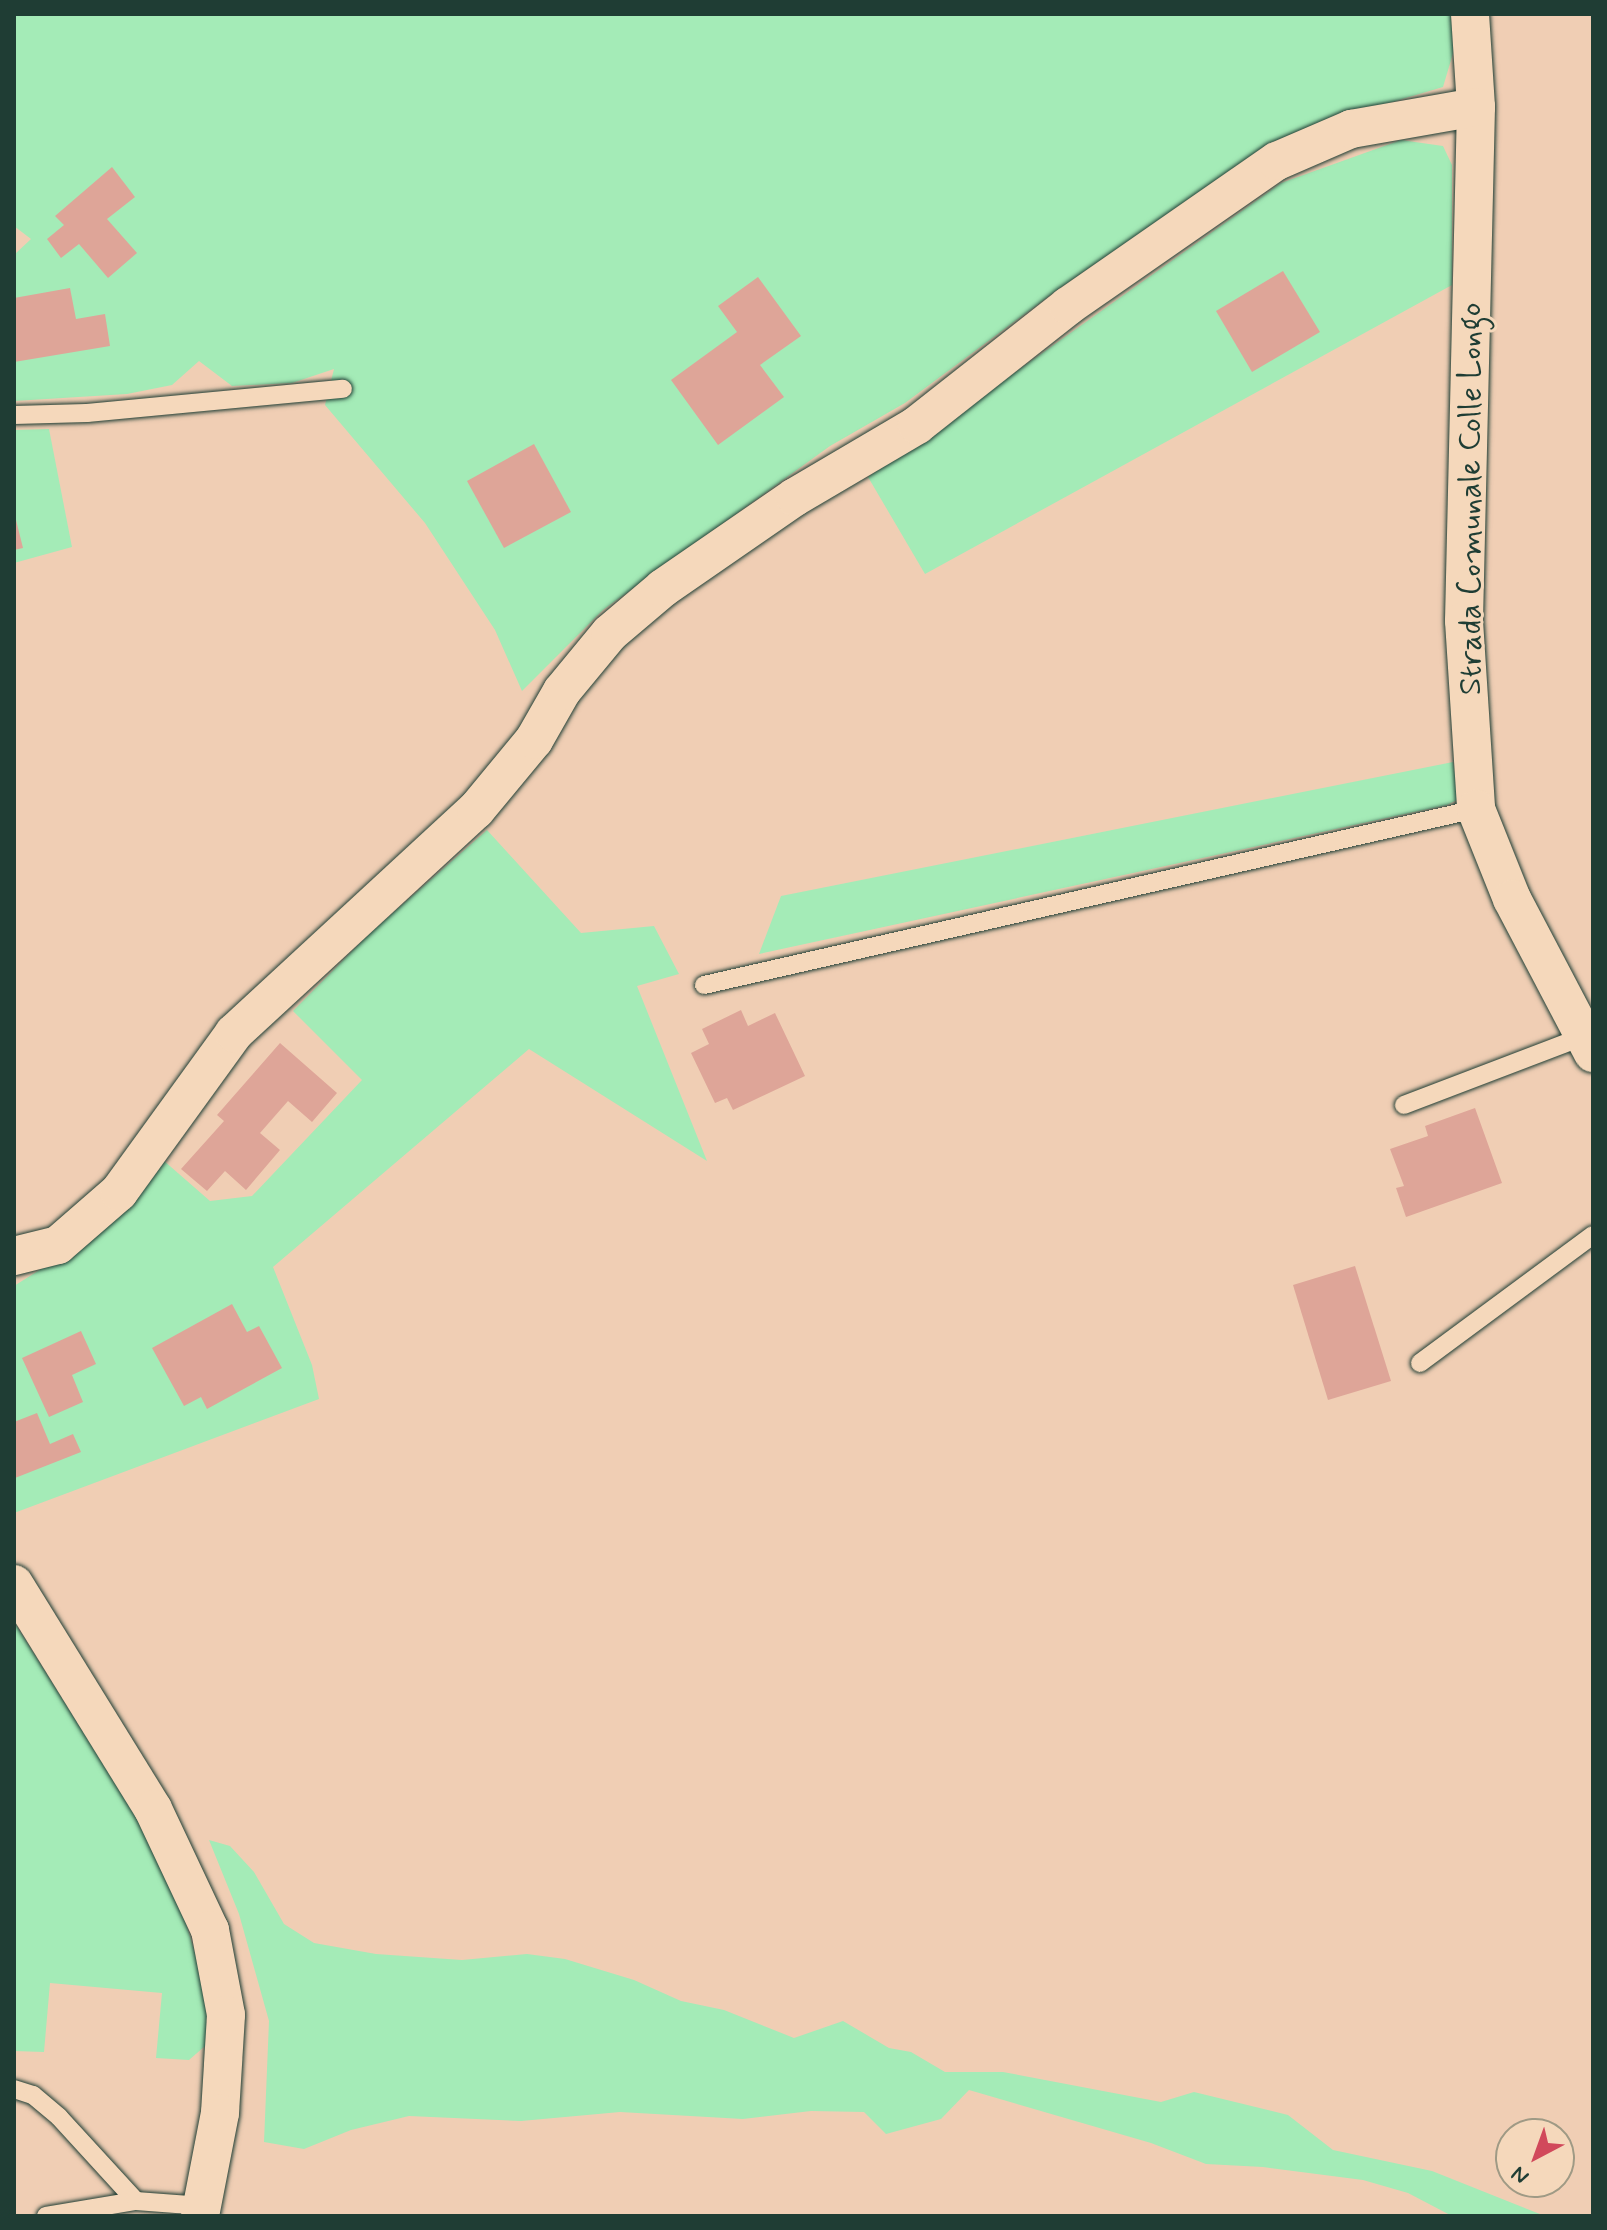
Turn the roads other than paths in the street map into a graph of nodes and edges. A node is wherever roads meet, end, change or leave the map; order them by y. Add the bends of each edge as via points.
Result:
1 (1470, 14) edge
2 (1476, 107) junction
3 (343, 389) dead end
4 (14, 415) edge
5 (1476, 809) junction
6 (704, 985) dead end
7 (1588, 1045) edge
8 (1404, 1105) dead end
9 (1593, 1235) edge
10 (14, 1256) edge
11 (1420, 1363) dead end
12 (14, 1584) edge
13 (14, 2089) edge
14 (136, 2201) junction
15 (202, 2211) edge
16 (46, 2216) edge

1 - 2 street, Strada Comunale Colle Longo
2 - 5 street, Strada Comunale Colle Longo via 1464,621
2 - 10 street via 1351,129 1277,161 1068,306 917,425 821,480 663,588 610,633 476,810 234,1033 119,1192 58,1245
3 - 4 lane via 103,412
5 - 6 lane
5 - 7 street, Strada Comunale Colle Longo via 1512,899
7 - 8 lane
9 - 11 lane
12 - 15 street via 153,1809 210,1930 226,2015 220,2113
13 - 14 lane via 33,2095 59,2117
14 - 15 lane
14 - 16 lane

